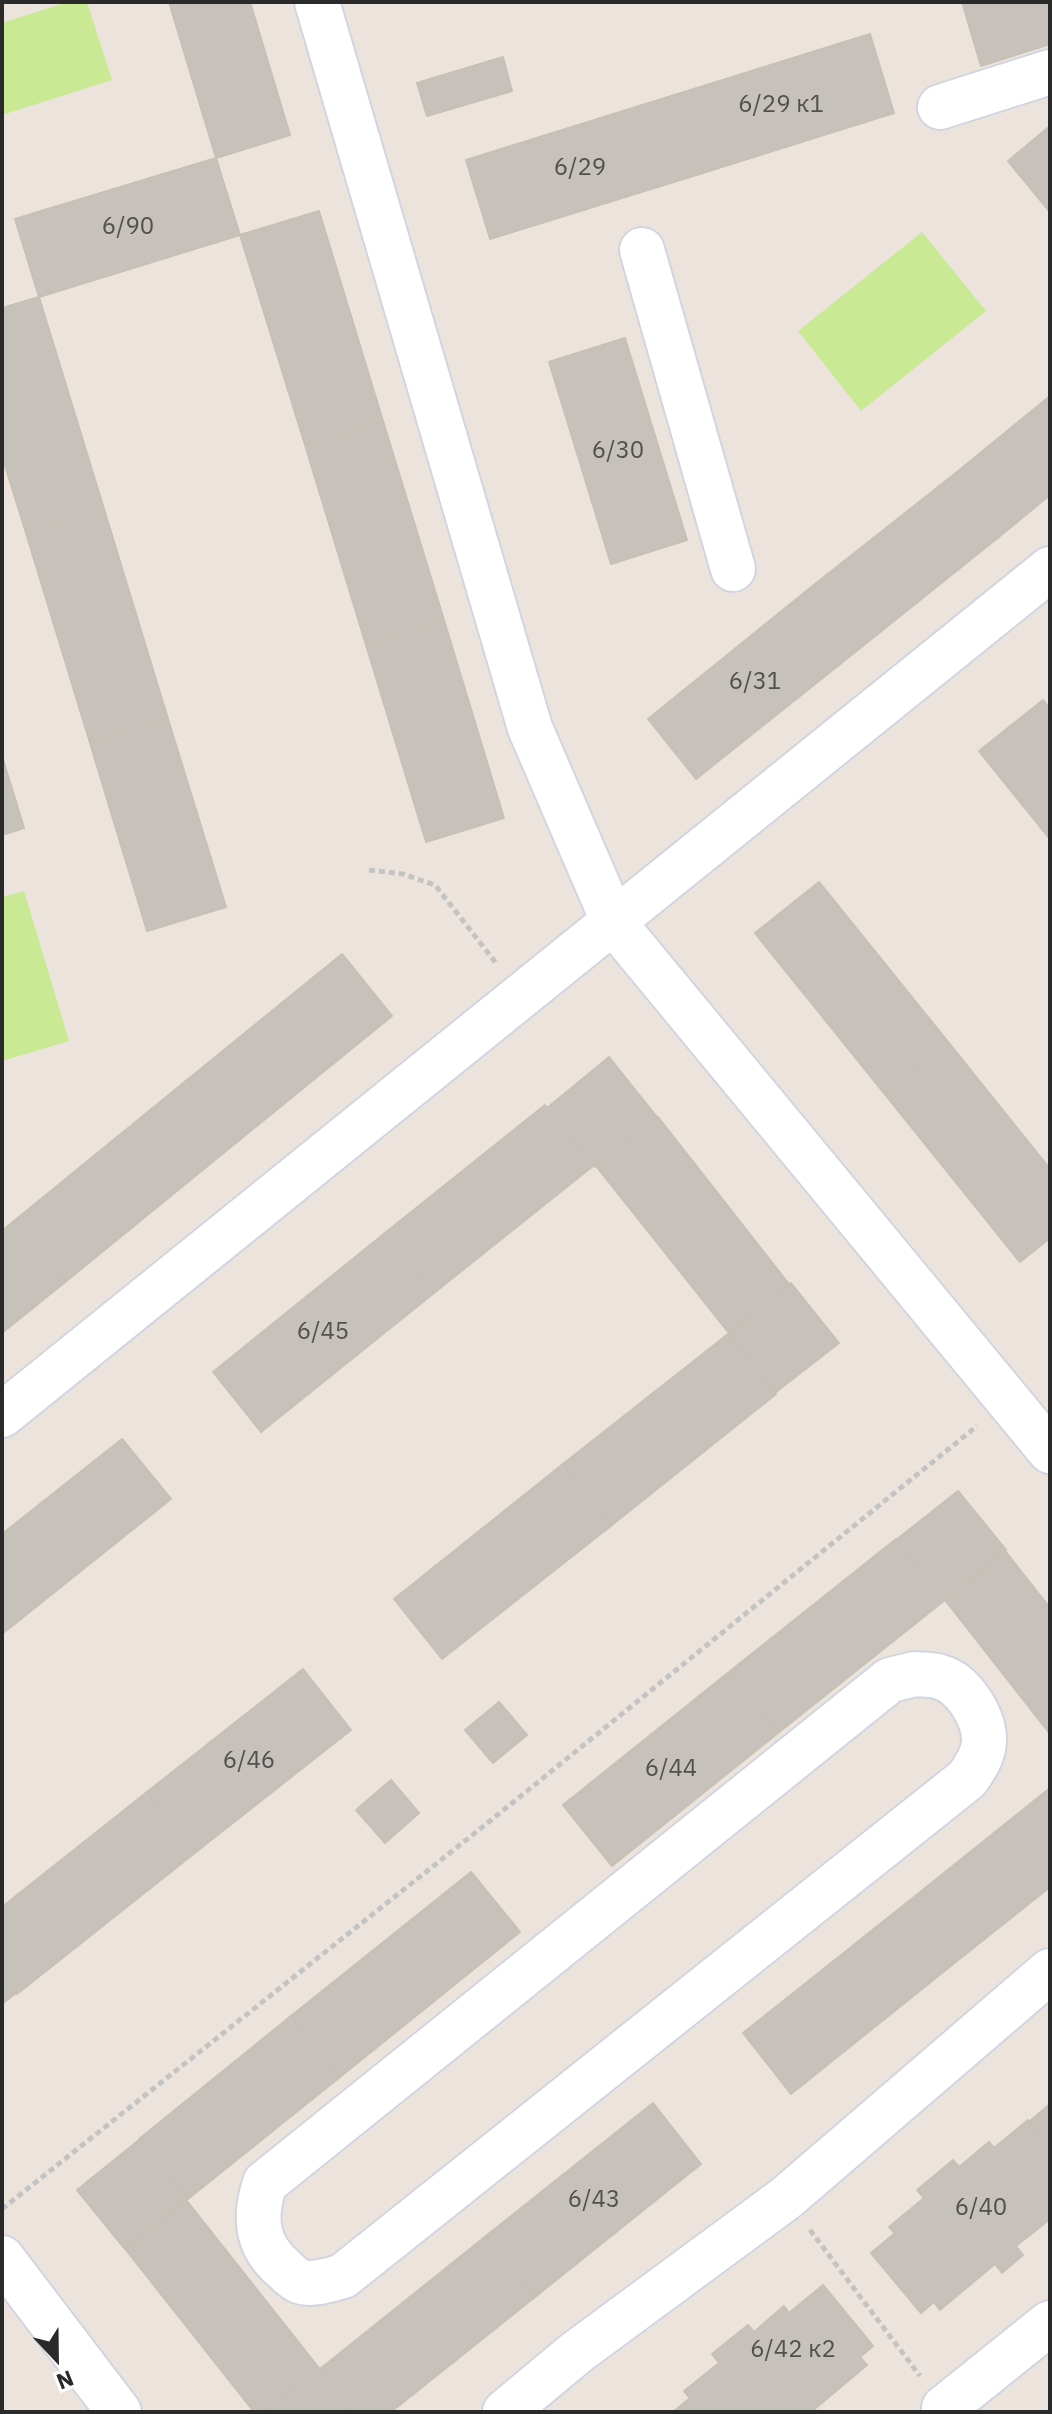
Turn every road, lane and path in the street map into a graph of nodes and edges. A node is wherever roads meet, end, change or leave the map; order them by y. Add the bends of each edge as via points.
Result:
1 (317, 2) edge
2 (1050, 72) edge
3 (940, 107) dead end
4 (642, 250) dead end
5 (733, 569) dead end
6 (1050, 569) edge
7 (369, 870) dead end
8 (614, 923) junction
9 (522, 996) junction
10 (1009, 1400) junction
11 (2, 1415) edge
12 (1050, 1451) edge
13 (890, 1680) joint
14 (1050, 1971) edge
15 (786, 2198) junction
16 (2, 2209) edge
17 (2, 2258) edge
18 (1050, 2323) edge
19 (944, 2411) edge
20 (119, 2412) edge
21 (505, 2412) edge

1 - 8 street via 530,728
2 - 3 street
4 - 5 street
6 - 8 street
7 - 9 path via 435,885
8 - 9 street
8 - 10 street
9 - 11 street
10 - 12 street
10 - 16 path
13 - 13 street via 265,2183 257,2205 259,2233 276,2262 297,2281 317,2283 343,2276 967,1779 984,1741 981,1720 960,1688 941,1677 915,1674
14 - 15 street
15 - 19 path
15 - 21 street via 577,2352
17 - 20 street
18 - 19 street

